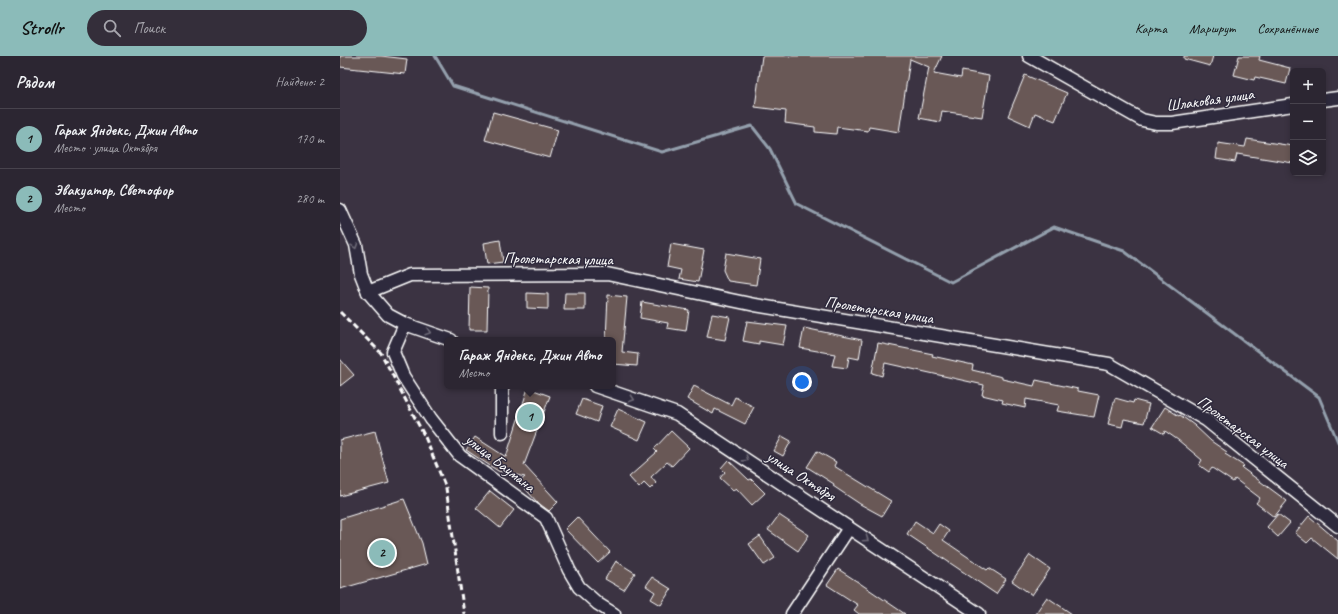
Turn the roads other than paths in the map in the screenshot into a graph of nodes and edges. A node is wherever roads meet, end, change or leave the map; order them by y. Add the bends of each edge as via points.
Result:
1 (1029, 56) edge
2 (1338, 98) edge
3 (1326, 100) edge
4 (1290, 104) edge
5 (340, 210) edge
6 (368, 292) junction
7 (405, 324) junction
8 (444, 338) edge
9 (502, 389) edge
10 (604, 389) edge
11 (502, 433) dead end
12 (1338, 526) edge
13 (849, 528) junction
14 (595, 609) edge
15 (614, 614) edge
16 (792, 614) edge
17 (979, 614) edge

1 - 4 street, Шлаковая улица via 1142,120 1156,123 1172,123
2 - 3 street
5 -> 6 street via 356,245 361,274
6 - 7 street via 388,315
6 - 12 street, Пролетарская улица via 410,275 607,274 754,305 1109,364 1206,420
7 -> 8 street
7 - 14 street, улица Баумана via 393,352 403,376 431,419 460,456 546,518 572,576
9 - 11 street
10 -> 13 street, улица Октября via 677,414
13 - 16 street
13 -> 17 street, улица Октября
14 - 15 street, улица Баумана

